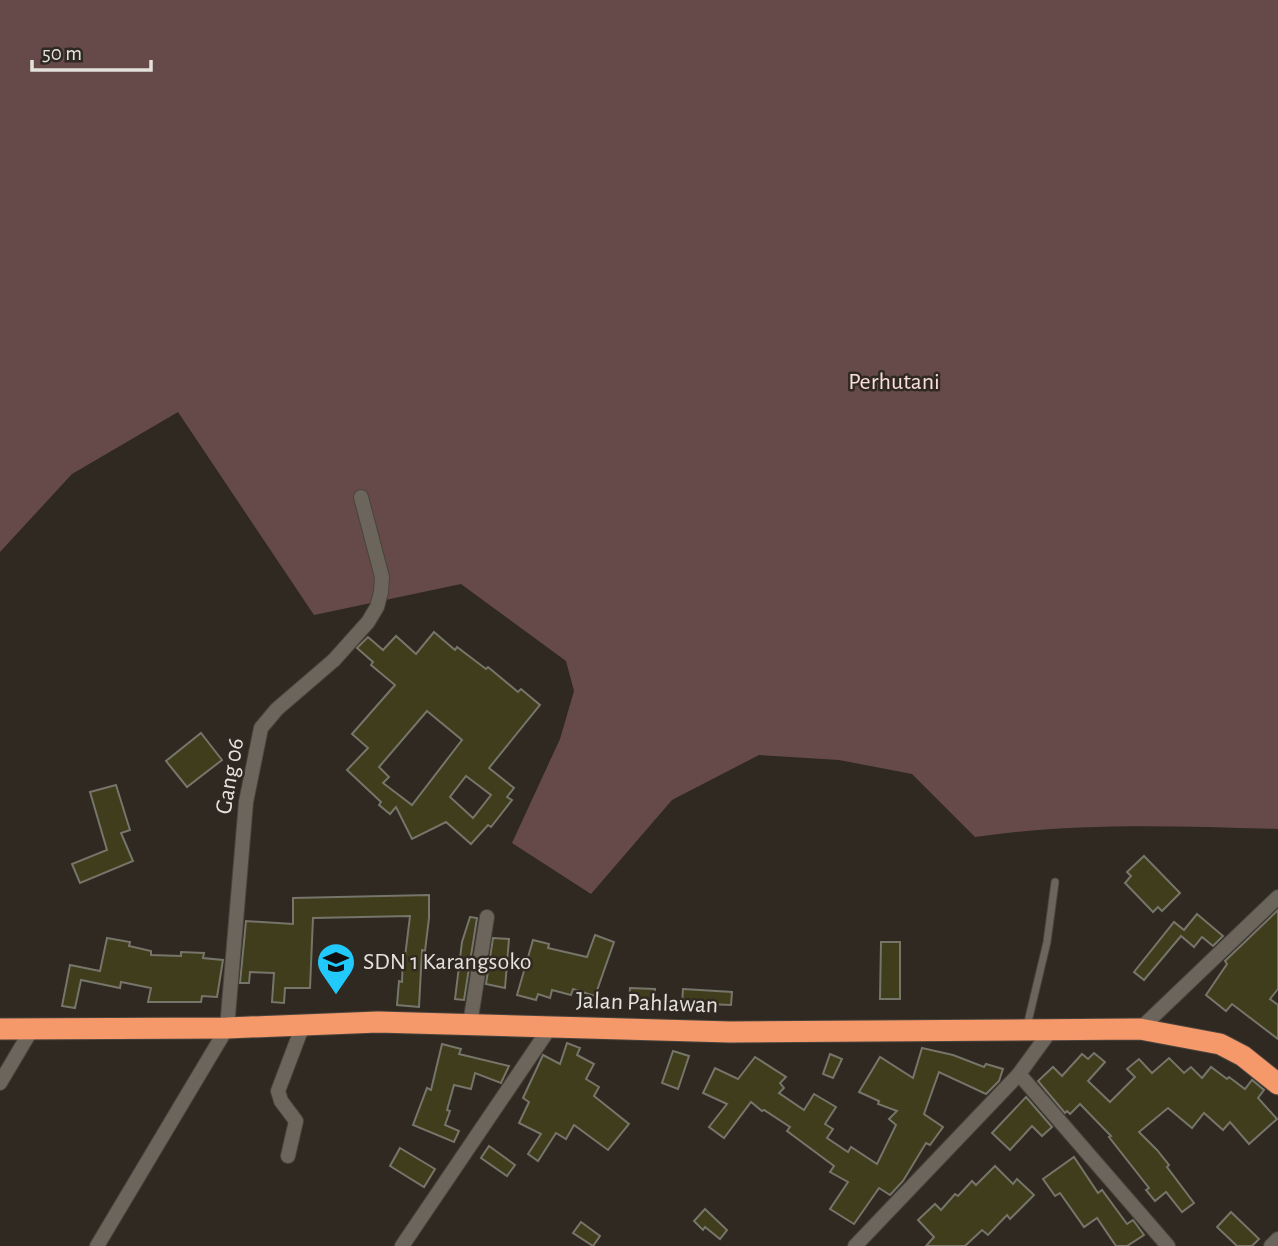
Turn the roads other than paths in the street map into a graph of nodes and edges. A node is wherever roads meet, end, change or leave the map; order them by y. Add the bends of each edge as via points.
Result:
1 (361, 497) dead end
2 (1055, 882) dead end
3 (1278, 897) edge
4 (487, 917) dead end
5 (470, 1024) junction
6 (303, 1025) junction
7 (551, 1026) junction
8 (227, 1028) junction
9 (0, 1029) edge
10 (32, 1029) junction
11 (1051, 1030) junction
12 (1140, 1030) junction
13 (1026, 1031) junction
14 (1019, 1074) junction
15 (0, 1083) edge
16 (1278, 1084) edge
17 (288, 1156) dead end
18 (1278, 1239) edge
19 (859, 1245) edge
20 (97, 1246) edge
21 (402, 1246) edge
22 (1168, 1246) edge
23 (1271, 1246) edge

1 - 8 street, Gang 06 via 382,577 381,592 368,622 334,660 269,718 259,734 246,802
2 - 13 lane via 1047,943
3 - 12 street
4 - 5 street
5 - 6 highway, Jalan Pahlawan
5 - 7 highway, Jalan Pahlawan
6 - 8 highway, Jalan Pahlawan
6 - 17 street via 278,1091 296,1121
7 - 13 highway, Jalan Pahlawan via 730,1032
7 - 21 street
8 - 10 highway, Jalan Pahlawan
8 - 20 street
9 - 10 highway, Jalan Pahlawan
10 - 15 street
11 - 12 highway, Jalan Pahlawan
11 - 13 highway, Jalan Pahlawan
11 - 14 street
12 - 16 highway, Jalan Pahlawan via 1220,1044
14 - 19 street
14 - 22 street
18 - 23 street

